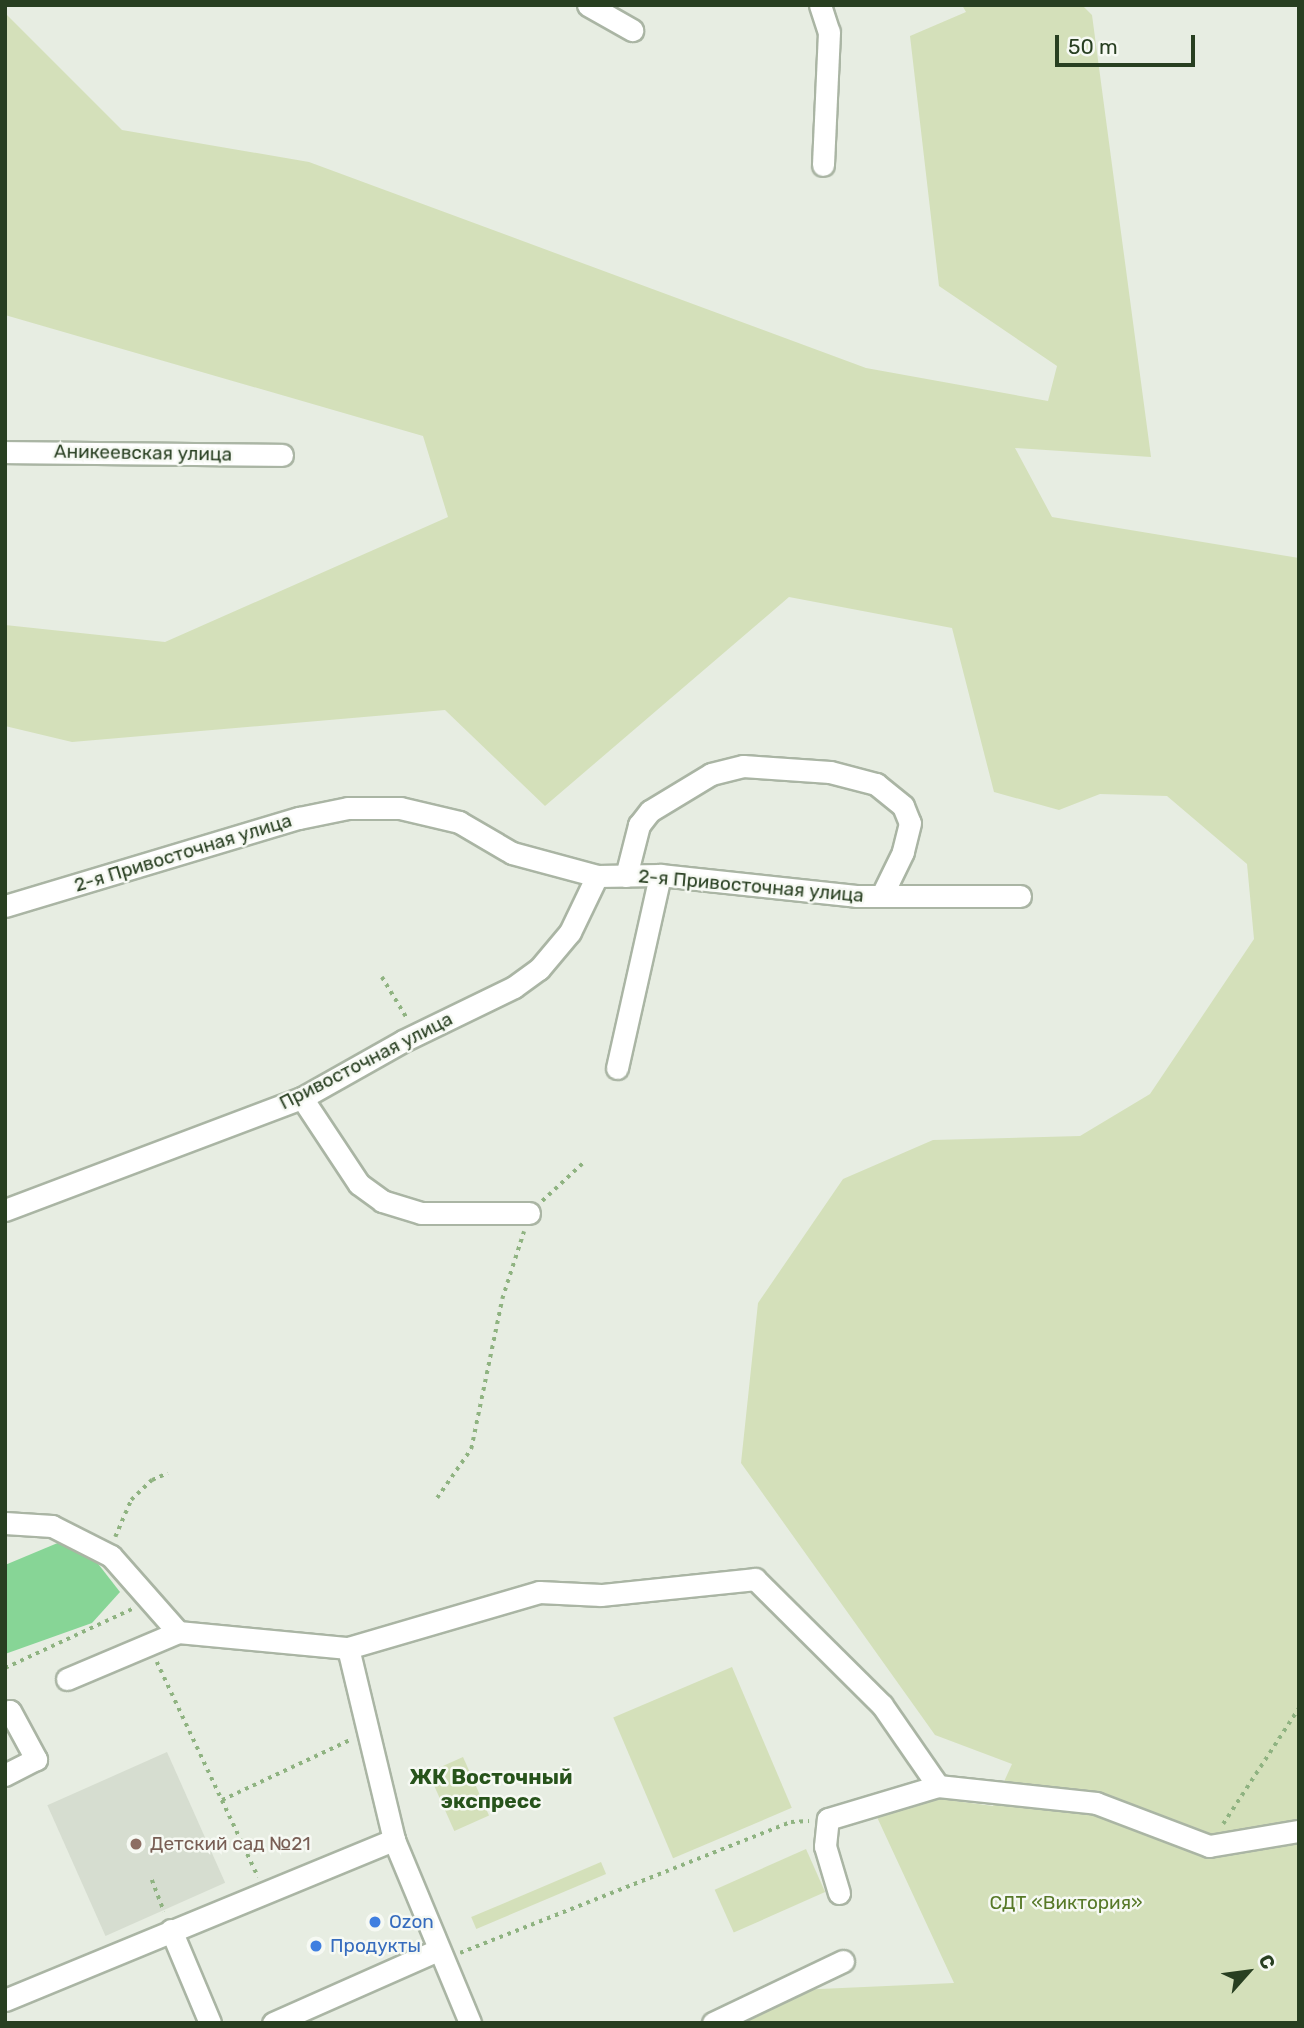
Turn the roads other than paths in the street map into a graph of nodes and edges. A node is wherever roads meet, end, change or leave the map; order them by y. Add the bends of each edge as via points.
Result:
1 (588, 5) edge
2 (820, 5) edge
3 (632, 30) dead end
4 (823, 165) dead end
5 (5, 452) edge
6 (282, 455) dead end
7 (660, 875) junction
8 (597, 876) junction
9 (626, 876) junction
10 (882, 895) junction
11 (1020, 896) dead end
12 (5, 906) edge
13 (617, 1068) dead end
14 (302, 1098) junction
15 (5, 1210) edge
16 (529, 1213) road end
17 (5, 1523) edge
18 (178, 1632) junction
19 (348, 1648) junction
20 (67, 1679) dead end
21 (5, 1713) edge
22 (5, 1774) edge
23 (938, 1786) junction
24 (1299, 1831) edge
25 (394, 1840) junction
26 (839, 1893) dead end
27 (171, 1930) junction
28 (440, 1955) junction
29 (843, 1961) dead end
30 (5, 2000) edge
31 (210, 2023) edge
32 (273, 2023) edge
33 (470, 2023) edge
34 (713, 2023) edge

1 - 3 street
2 - 4 street via 829,32
5 - 6 street, Аникеевская улица
7 - 9 street, 2-я Привосточная улица
7 - 10 street, 2-я Привосточная улица
7 - 13 street
8 - 9 street, 2-я Привосточная улица
8 - 12 street, 2-я Привосточная улица via 512,853 459,822 400,808 348,808 299,818
8 - 14 street, Привосточная улица via 570,932 539,969 514,987
9 - 10 street via 639,825 650,811 711,774 743,766 830,772 876,784 903,806 910,822 903,852
10 - 11 street, 2-я Привосточная улица
14 - 15 street, Привосточная улица
14 - 16 street via 359,1184 382,1201 421,1213
17 - 18 street via 52,1526 111,1556
18 - 19 street
18 - 20 street
19 - 23 street via 539,1592 601,1595 755,1579 882,1706
19 - 25 street
21 - 22 street via 10,1711 36,1759
23 - 24 street via 1096,1803 1209,1846
23 - 26 street via 828,1819 825,1846
25 - 27 street
25 - 28 street
27 - 30 street
27 - 31 street
28 - 32 street
28 - 33 street
29 - 34 street

